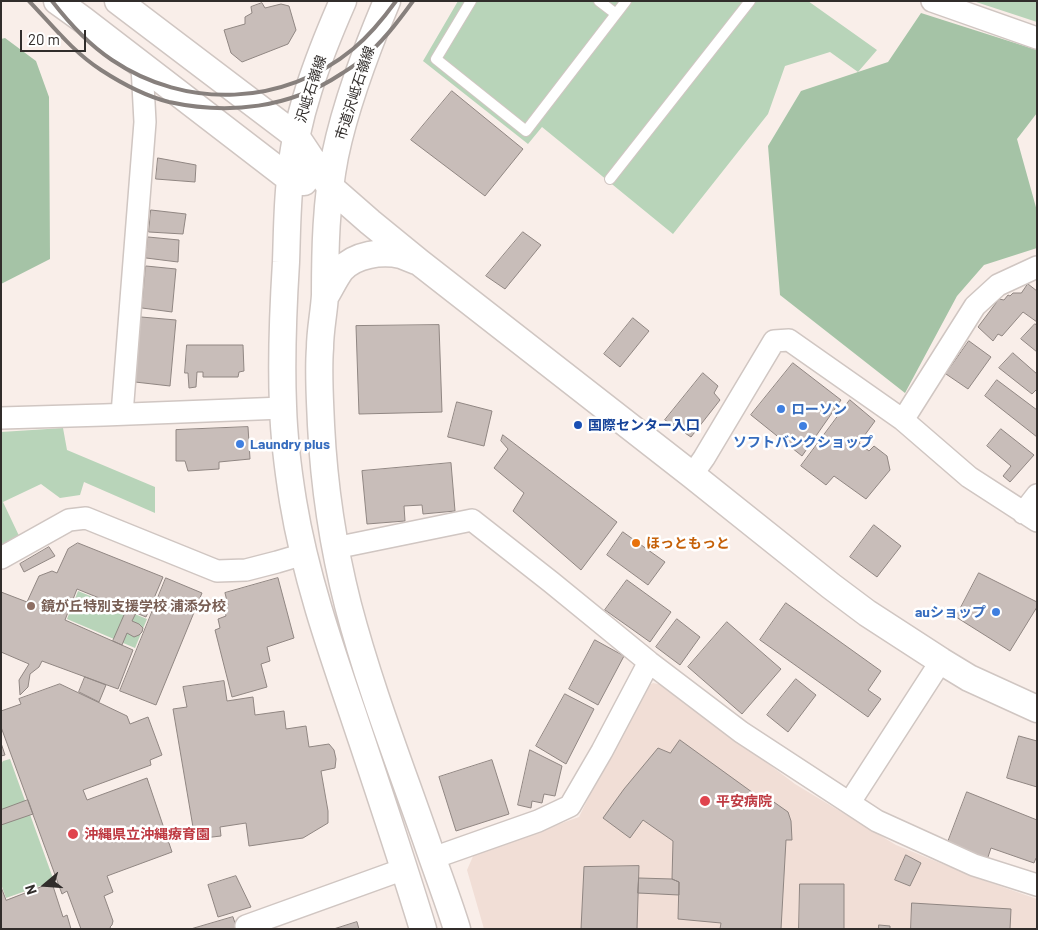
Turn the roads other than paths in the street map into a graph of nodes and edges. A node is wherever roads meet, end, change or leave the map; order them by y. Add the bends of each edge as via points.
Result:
1 (57, 1) edge
2 (118, 1) edge
3 (343, 1) edge
4 (387, 1) edge
5 (471, 1) edge
6 (599, 1) edge
7 (626, 1) edge
8 (750, 1) edge
9 (932, 1) edge
10 (616, 14) junction
11 (1037, 38) edge
12 (142, 66) junction
13 (296, 136) junction
14 (290, 179) junction
15 (610, 179) dead end
16 (330, 187) junction
17 (419, 262) junction
18 (1037, 267) edge
19 (325, 298) junction
20 (283, 408) junction
21 (122, 414) junction
22 (1, 418) edge
23 (903, 420) junction
24 (692, 475) junction
25 (1037, 494) edge
26 (1030, 517) edge
27 (335, 548) junction
28 (304, 554) junction
29 (1, 558) edge
30 (941, 661) junction
31 (649, 662) junction
32 (1037, 709) edge
33 (850, 802) junction
34 (433, 858) junction
35 (404, 869) junction
36 (1037, 885) edge
37 (247, 929) edge
38 (423, 929) edge
39 (457, 929) edge

1 - 12 street
2 - 13 street
3 - 13 street, 沢岻石嶺線 via 309,87
4 - 16 street, 市道沢岻石嶺線 via 346,113
5 - 10 lane via 436,59 526,131
6 - 10 lane
7 - 10 lane
8 - 15 lane
9 - 11 street
12 - 14 street
12 - 21 street via 145,122
13 - 14 street, 沢岻石嶺線
13 - 16 street
14 - 16 street
14 - 20 street, 沢岻石嶺線 via 282,342
16 - 17 street
16 - 19 street, 市道沢岻石嶺線
17 - 19 street via 401,255 386,254 358,258 342,269
17 - 24 street
18 - 23 street via 998,285 975,306
19 - 27 street, 市道沢岻石嶺線 via 320,348 320,402 323,458
20 - 21 street
20 - 28 street, 沢岻石嶺線 via 289,475
21 - 22 street
23 - 24 street via 789,340 774,341
23 - 26 street via 969,477
24 - 30 street via 830,586
25 - 26 street
27 - 31 street via 472,520
27 - 34 street, 市道沢岻石嶺線 via 363,655
28 - 29 street via 246,570 217,571 86,518 70,520
28 - 35 street, 沢岻石嶺線 via 330,647
30 - 32 street
30 - 33 street
31 - 33 street via 740,732
31 - 34 street via 570,806 538,822
33 - 36 street via 877,820 974,865
34 - 39 street, 市道沢岻石嶺線
35 - 37 street via 246,926
35 - 38 street, 沢岻石嶺線

